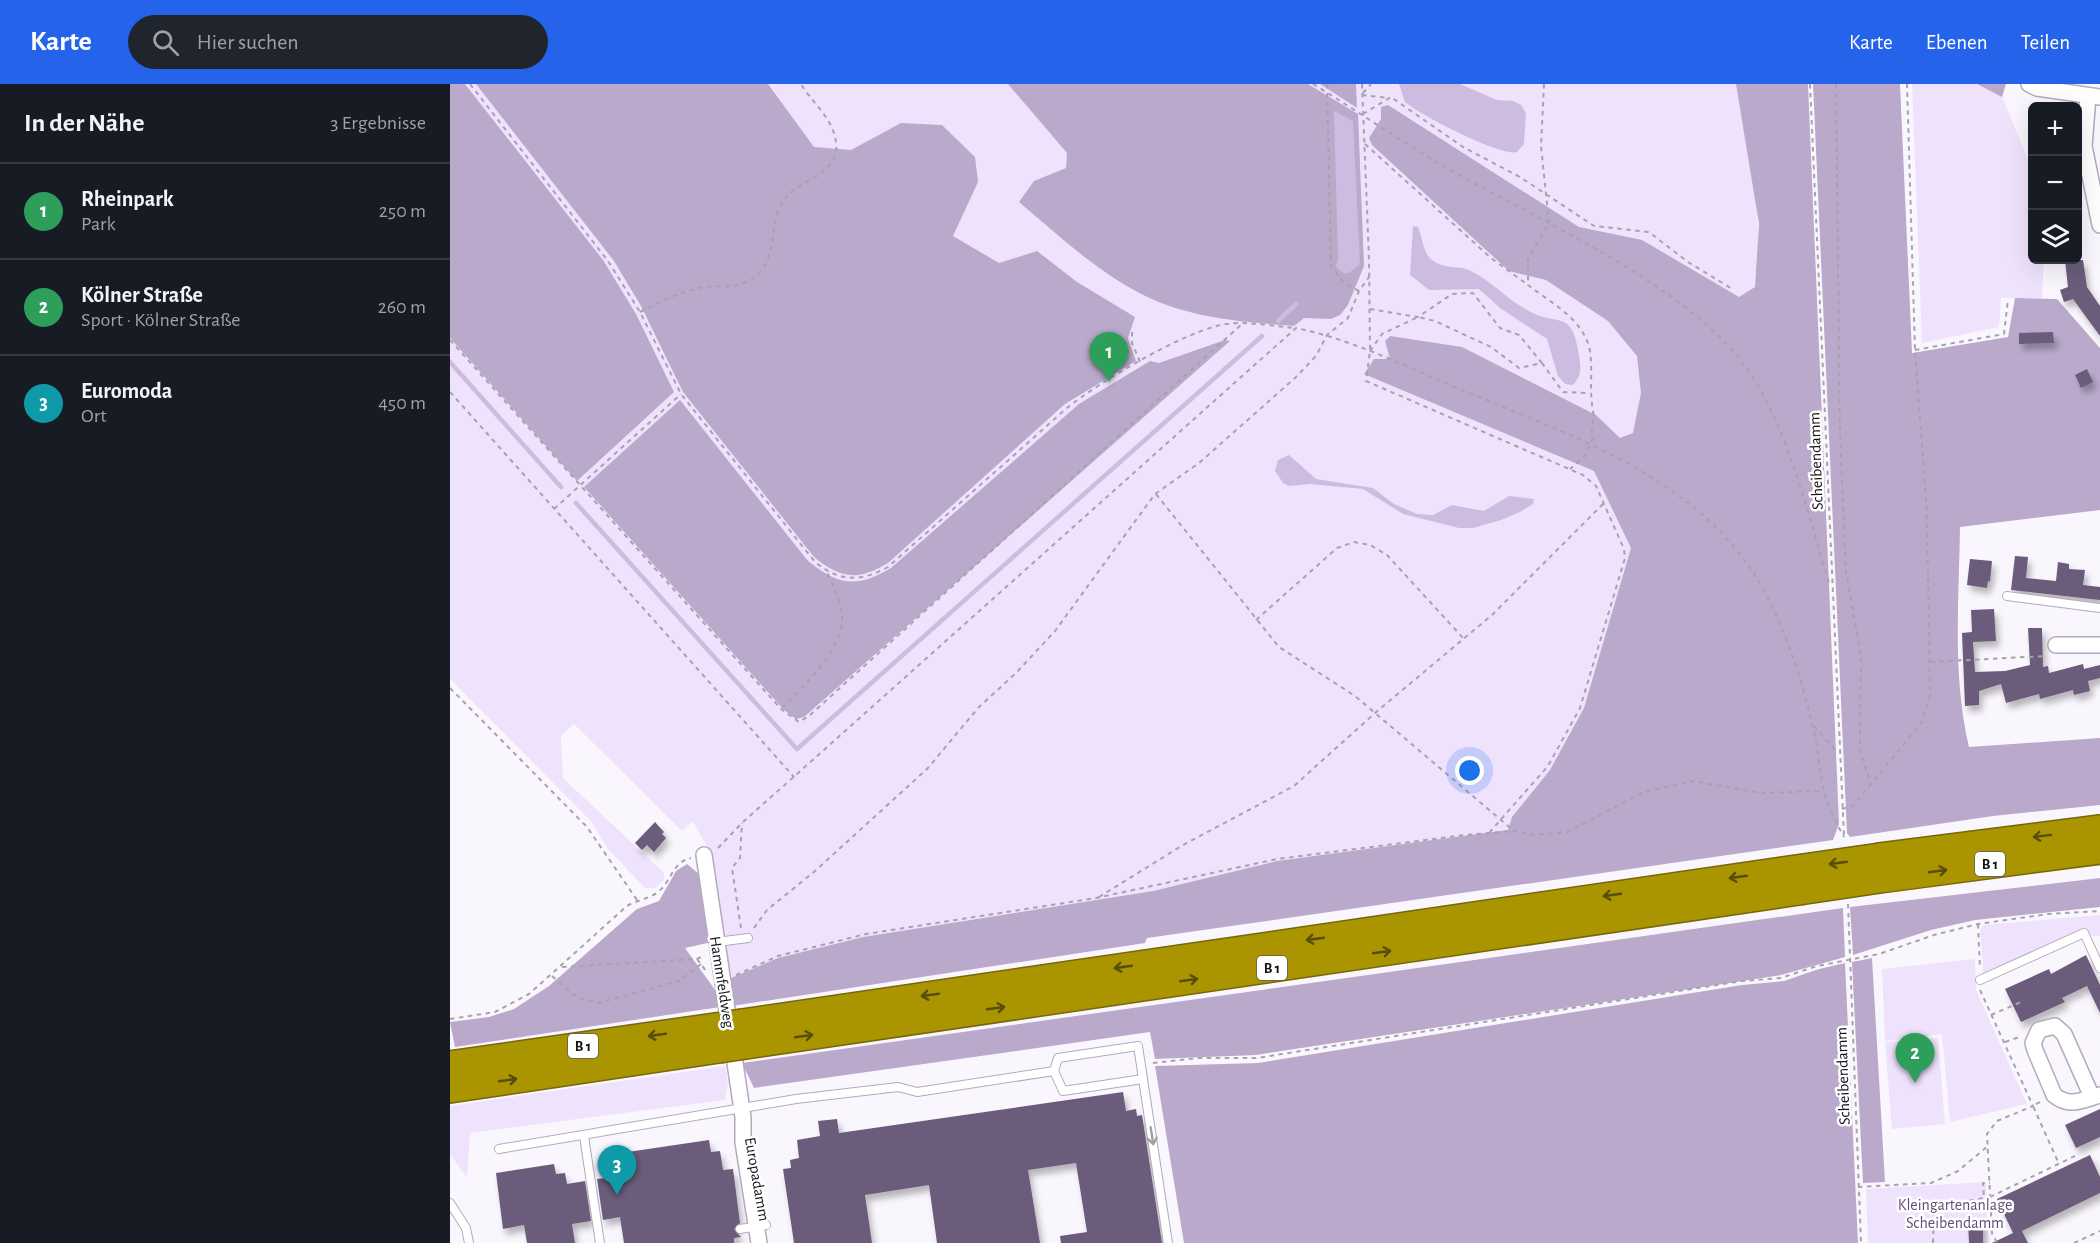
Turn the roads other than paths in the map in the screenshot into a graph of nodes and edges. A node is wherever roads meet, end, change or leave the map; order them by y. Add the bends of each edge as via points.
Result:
1 (2029, 84) edge
2 (2094, 96) edge
3 (2100, 225) edge
4 (2007, 596) dead end
5 (2100, 608) edge
6 (2056, 645) road end
7 (2100, 645) edge
8 (2100, 829) edge
9 (2100, 850) edge
10 (704, 855) road end
11 (1880, 868) junction
12 (745, 938) road end
13 (718, 946) junction
14 (2100, 968) edge
15 (1980, 980) road end
16 (717, 1038) junction
17 (450, 1065) edge
18 (1054, 1071) junction
19 (1143, 1078) junction
20 (450, 1089) edge
21 (2096, 1096) edge
22 (742, 1113) junction
23 (584, 1136) junction
24 (499, 1149) dead end
25 (450, 1203) edge
26 (761, 1226) junction
27 (740, 1229) dead end
28 (469, 1243) edge
29 (600, 1243) edge
30 (759, 1243) edge
31 (769, 1243) edge
32 (1168, 1243) edge

1 - 2 street
2 - 3 street via 2084,146
4 - 5 lane
6 - 7 street
8 -> 11 highway, B 1
11 -> 9 highway, B 1
10 - 13 street, Hammfeldweg
11 - 16 highway, B 1, bridge
12 - 13 lane
13 - 22 street, Hammfeldweg
14 - 15 lane via 2084,933
16 -> 17 highway, B 1
20 -> 16 highway, B 1
18 - 19 lane via 1063,1091
18 - 19 lane via 1058,1058 1138,1046
18 - 22 lane via 917,1092 898,1087
19 -> 32 lane
21 - 21 street via 2064,1034 2055,1026 2037,1033 2033,1043 2054,1095 2070,1103
22 - 23 lane
22 - 26 street, Europadamm via 743,1142
23 - 24 lane
23 - 29 lane
25 - 28 lane via 466,1228
26 - 27 lane
26 - 30 street, Europadamm
26 - 31 street, Europadamm

